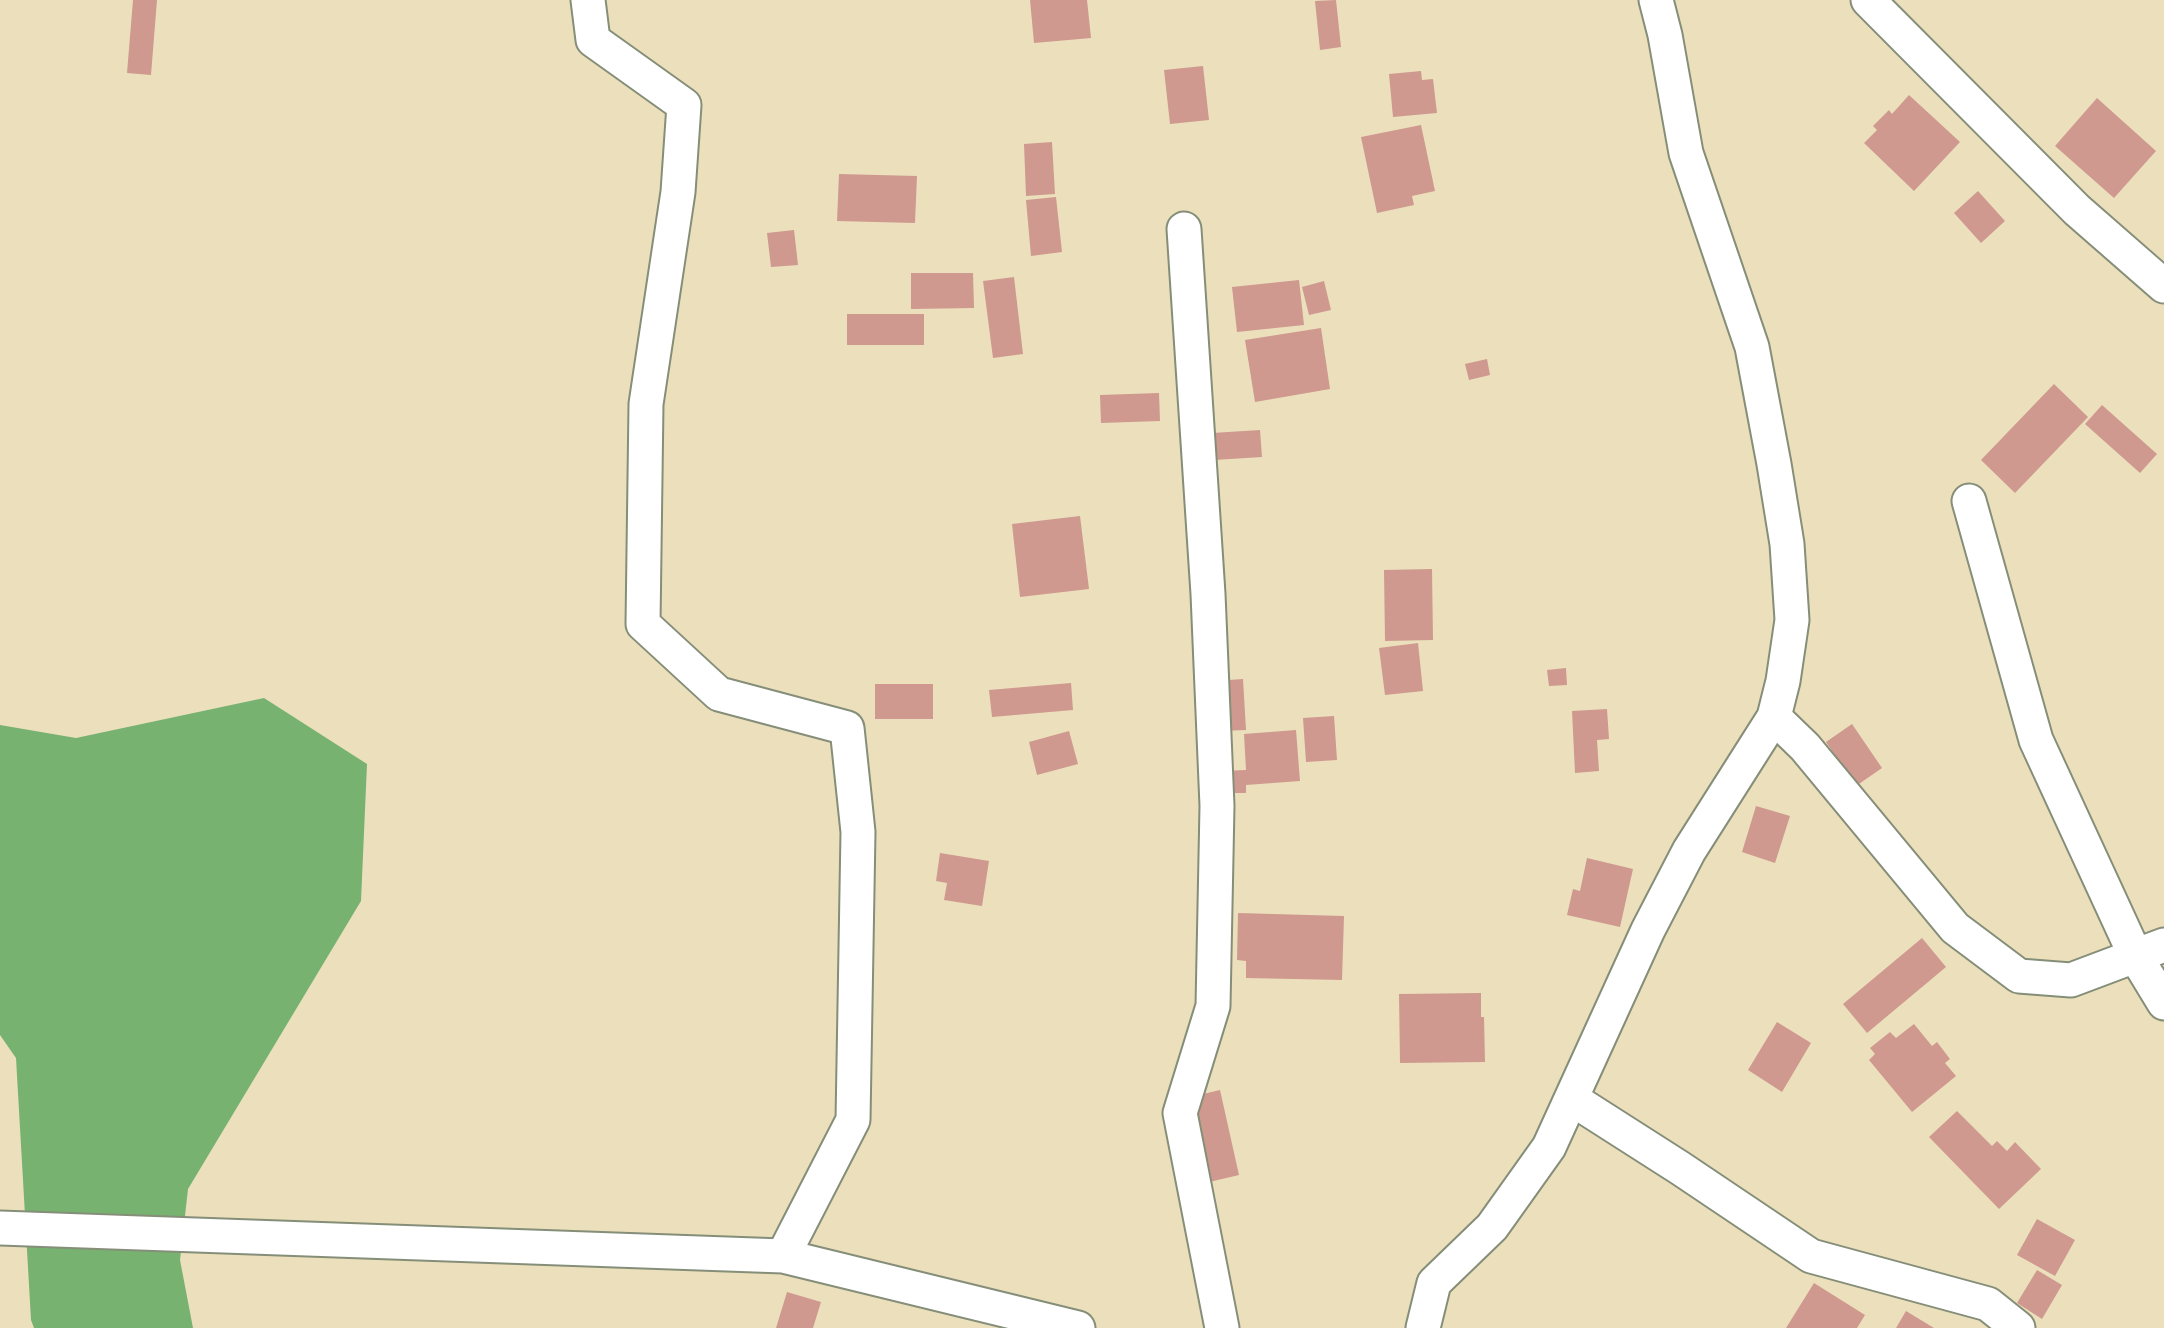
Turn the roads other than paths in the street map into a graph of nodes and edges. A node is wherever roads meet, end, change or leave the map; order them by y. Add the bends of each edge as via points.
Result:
1 (588, 0) edge
2 (1656, 0) edge
3 (1868, 0) edge
4 (1184, 229) dead end
5 (2164, 286) edge
6 (1969, 500) dead end
7 (1774, 717) junction
8 (2150, 951) edge
9 (2164, 1003) edge
10 (1572, 1099) junction
11 (0, 1228) edge
12 (783, 1255) junction
13 (1078, 1328) edge
14 (1222, 1328) edge
15 (1423, 1328) edge
16 (2018, 1328) edge

1 - 12 street via 593,40 684,105 678,192 646,404 643,624 719,694 847,728 858,832 853,1120
2 - 7 street via 1686,153 1752,347 1774,464 1787,544 1792,620
3 - 5 street via 2077,210
4 - 14 street via 1209,594 1217,806 1213,1006 1180,1113
6 - 8 street via 2036,740
7 - 8 street via 1805,747 1955,928 2019,976 2071,980
7 - 10 street via 1684,862 1648,930
8 - 9 street
10 - 15 street via 1549,1147 1492,1227 1434,1283
10 - 16 street via 1811,1256 1988,1304
11 - 12 street
12 - 13 street

